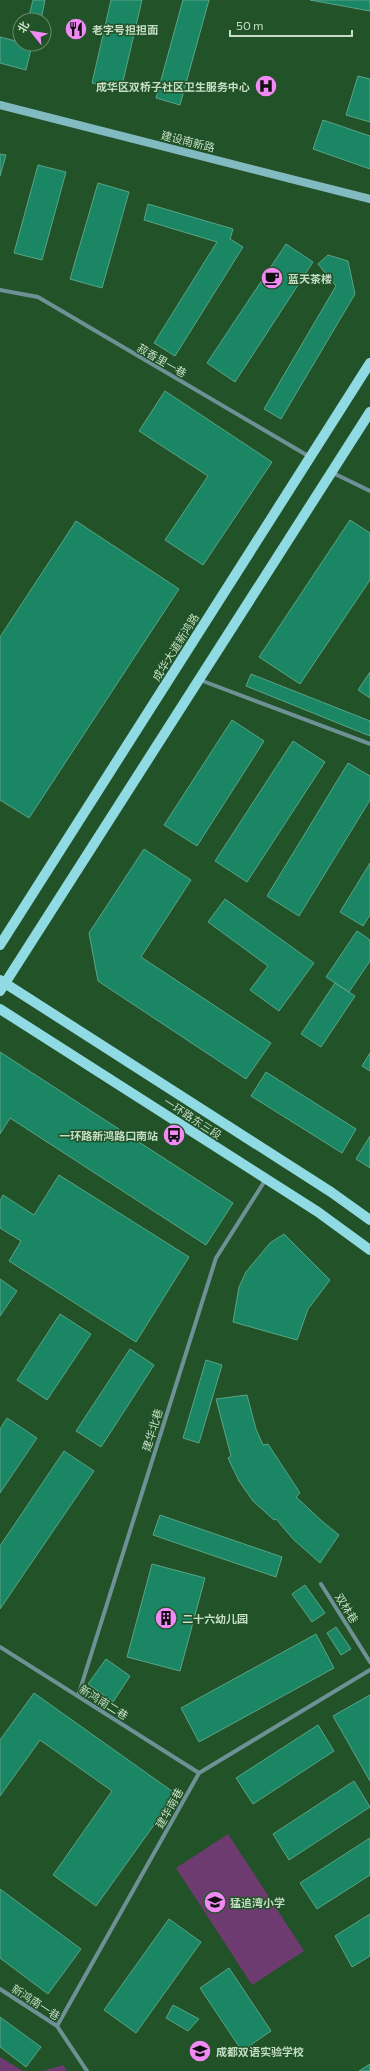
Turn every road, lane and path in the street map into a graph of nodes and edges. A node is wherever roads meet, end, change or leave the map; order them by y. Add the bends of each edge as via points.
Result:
1 (0, 105) edge
2 (370, 199) edge
3 (0, 290) edge
4 (370, 363) edge
5 (370, 412) edge
6 (310, 457) junction
7 (331, 472) junction
8 (370, 491) edge
9 (199, 679) junction
10 (370, 744) edge
11 (0, 944) edge
12 (2, 985) edge
13 (0, 1009) edge
14 (266, 1179) junction
15 (370, 1220) edge
16 (370, 1250) edge
17 (321, 1584) dead end
18 (0, 1647) edge
19 (370, 1662) edge
20 (370, 1670) edge
21 (78, 1696) junction
22 (199, 1773) junction
23 (0, 1989) edge
24 (58, 2026) junction
25 (87, 2071) edge

1 - 2 street, 建设南新路
3 - 6 street, 菽香里一巷 via 38,297
4 - 6 main road, 成华大道新鸿路
5 - 7 main road
6 - 11 main road, 成华大道新鸿路
7 - 8 street
7 - 9 main road
9 - 10 street
9 - 12 main road
12 - 15 main road, 一环路东三段 via 331,1192
13 - 14 main road, 一环路东三段
14 - 16 main road, 一环路东三段 via 318,1212
14 - 21 street, 建华北巷 via 216,1258
17 - 19 street, 双林巷
18 - 21 street, 新鸿南二巷
20 - 22 street, 建华南巷
21 - 22 street, 新鸿南二巷
22 - 24 street, 建华南巷
23 - 24 street, 新鸿南一巷
24 - 25 street, 新鸿南一巷

